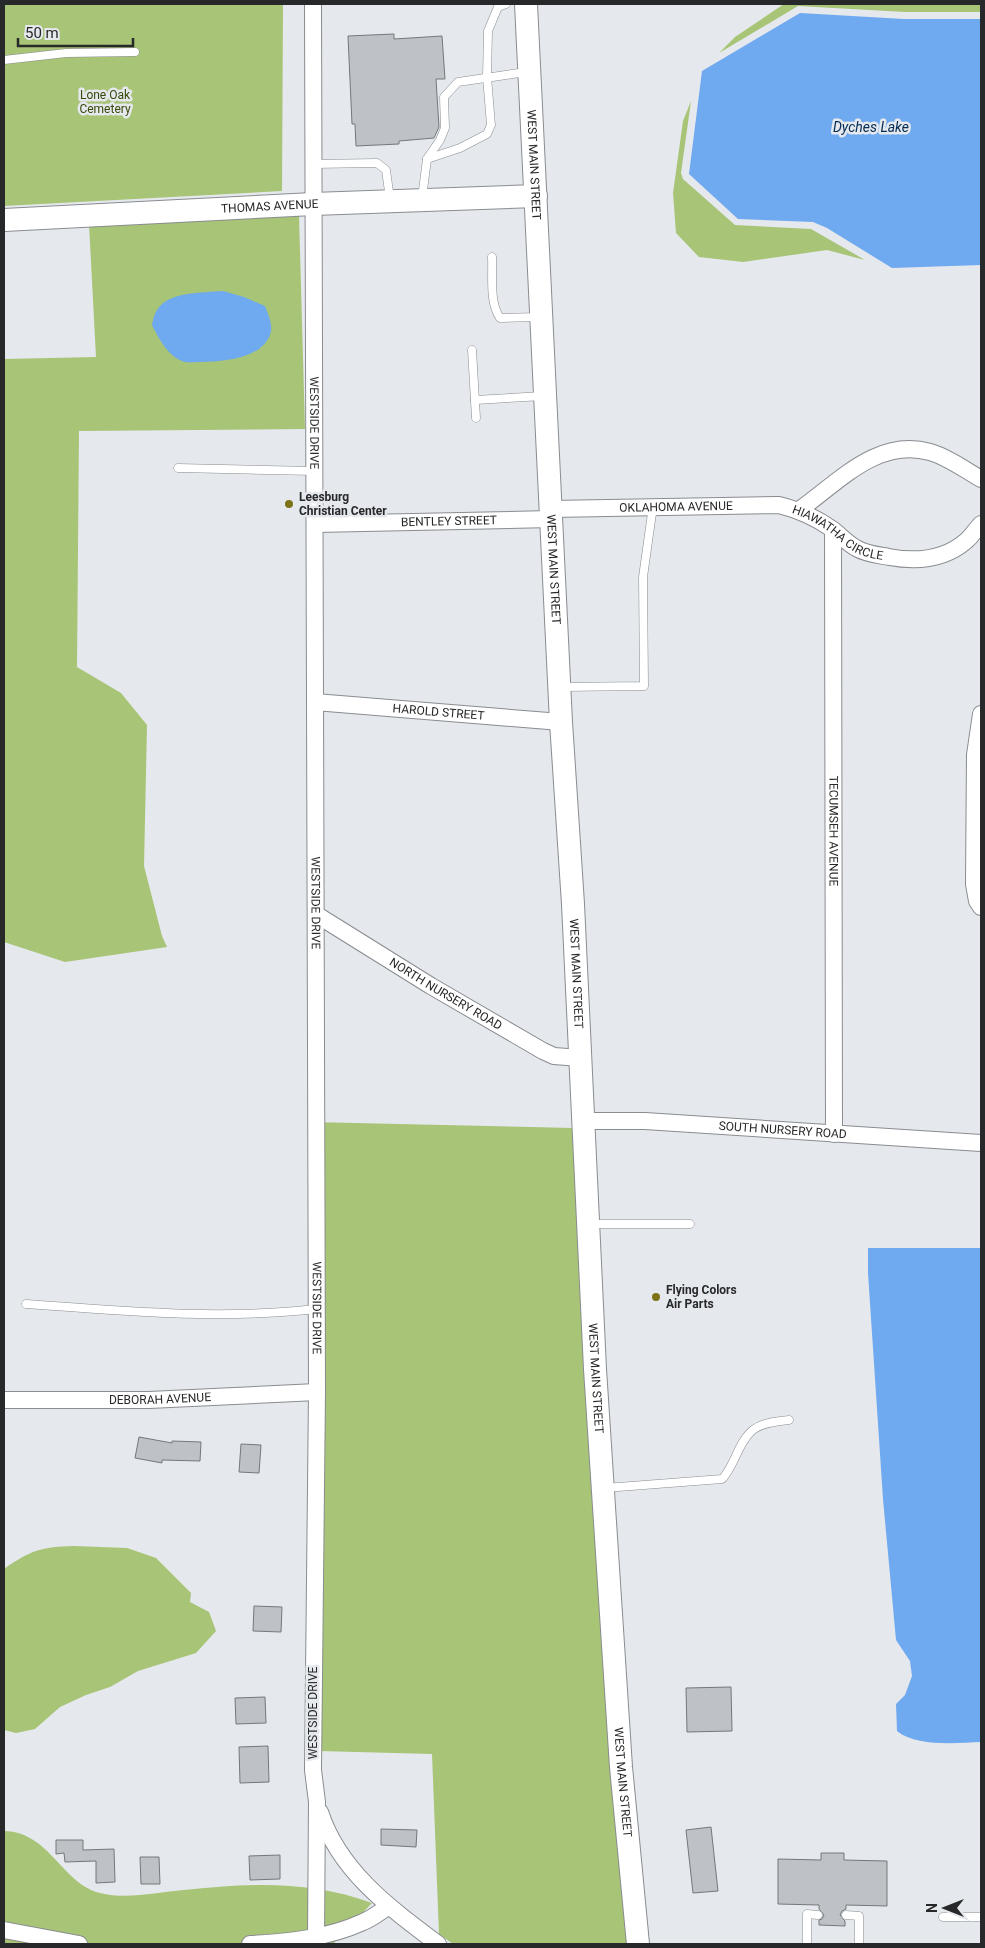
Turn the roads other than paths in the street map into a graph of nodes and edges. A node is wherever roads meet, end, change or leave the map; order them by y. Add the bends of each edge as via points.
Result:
1 (313, 4) edge
2 (506, 4) edge
3 (526, 4) edge
4 (135, 52) dead end
5 (4, 60) edge
6 (529, 71) junction
7 (487, 77) junction
8 (428, 159) junction
9 (313, 164) junction
10 (536, 196) junction
11 (422, 200) junction
12 (390, 201) junction
13 (313, 204) junction
14 (4, 220) edge
15 (492, 257) dead end
16 (541, 317) junction
17 (472, 350) dead end
18 (545, 396) junction
19 (475, 400) junction
20 (476, 418) dead end
21 (178, 468) dead end
22 (314, 471) junction
23 (981, 479) edge
24 (653, 506) junction
25 (799, 510) junction
26 (552, 514) junction
27 (315, 524) junction
28 (981, 524) edge
29 (833, 530) junction
30 (559, 687) junction
31 (315, 702) junction
32 (981, 714) edge
33 (561, 722) junction
34 (981, 907) edge
35 (317, 915) junction
36 (581, 1058) junction
37 (583, 1121) junction
38 (834, 1134) junction
39 (981, 1143) edge
40 (588, 1224) junction
41 (690, 1224) dead end
42 (26, 1304) dead end
43 (316, 1309) junction
44 (317, 1392) junction
45 (4, 1400) edge
46 (789, 1420) dead end
47 (603, 1488) junction
48 (317, 1802) junction
49 (389, 1906) junction
50 (818, 1915) dead end
51 (846, 1915) dead end
52 (943, 1917) dead end
53 (981, 1917) edge
54 (4, 1930) edge
55 (316, 1937) junction
56 (79, 1944) edge
57 (250, 1944) edge
58 (436, 1944) edge
59 (638, 1944) edge
60 (807, 1944) edge
61 (859, 1944) edge

1 - 9 street, WESTSIDE DRIVE
2 - 7 lane via 498,7 488,31
3 - 6 main road, WEST MAIN STREET
4 - 5 lane via 66,53
6 - 7 lane
6 - 10 main road, WEST MAIN STREET
7 - 8 lane via 458,82 444,97 445,128
7 - 8 lane via 491,125 487,134
8 - 11 lane
9 - 12 lane via 377,163 386,170
9 - 13 street, WESTSIDE DRIVE
10 - 11 main road, THOMAS AVENUE
10 - 16 main road, WEST MAIN STREET
11 - 12 main road, THOMAS AVENUE
12 - 13 main road, THOMAS AVENUE
13 - 14 main road, THOMAS AVENUE
13 - 22 street, WESTSIDE DRIVE
15 - 16 lane via 493,300 500,318
16 - 18 main road, WEST MAIN STREET
17 - 19 lane
18 - 19 lane
18 - 26 main road, WEST MAIN STREET
19 - 20 lane
21 - 22 lane
22 - 27 street, WESTSIDE DRIVE
23 - 25 street, HIAWATHA CIRCLE via 932,452 902,449 863,462
24 - 25 street, OKLAHOMA AVENUE via 779,505
24 - 26 street, OKLAHOMA AVENUE
24 - 30 lane via 643,577 644,686
25 - 29 street, HIAWATHA CIRCLE
26 - 27 street, BENTLEY STREET
26 - 30 main road, WEST MAIN STREET
27 - 31 street, WESTSIDE DRIVE
28 - 29 street, HIAWATHA CIRCLE via 953,550 921,560 871,554 856,548
29 - 38 street, TECUMSEH AVENUE
30 - 33 main road, WEST MAIN STREET
31 - 33 street, HAROLD STREET
31 - 35 street, WESTSIDE DRIVE
32 - 34 street via 975,755 974,884
33 - 36 main road, WEST MAIN STREET
35 - 36 street, NORTH NURSERY ROAD via 430,986 543,1051 554,1056
35 - 43 street, WESTSIDE DRIVE
36 - 37 main road, WEST MAIN STREET
37 - 38 street, SOUTH NURSERY ROAD via 645,1121
37 - 40 main road, WEST MAIN STREET
38 - 39 street, SOUTH NURSERY ROAD
40 - 41 lane
40 - 47 main road, WEST MAIN STREET
42 - 43 lane via 158,1314 281,1313
43 - 44 street, WESTSIDE DRIVE
44 - 45 street, DEBORAH AVENUE via 149,1400
44 - 48 street, WESTSIDE DRIVE via 313,1747
46 - 47 lane via 768,1422 755,1428 746,1437 728,1474 722,1479
47 - 59 main road, WEST MAIN STREET via 620,1767
48 - 49 street, WESTSIDE DRIVE via 335,1847 352,1870
48 - 55 street, WESTSIDE DRIVE
49 - 55 street via 366,1922
49 - 58 street, WESTSIDE DRIVE
50 - 60 lane via 807,1914
51 - 61 lane via 859,1916
52 - 53 lane
54 - 56 street
55 - 57 street

